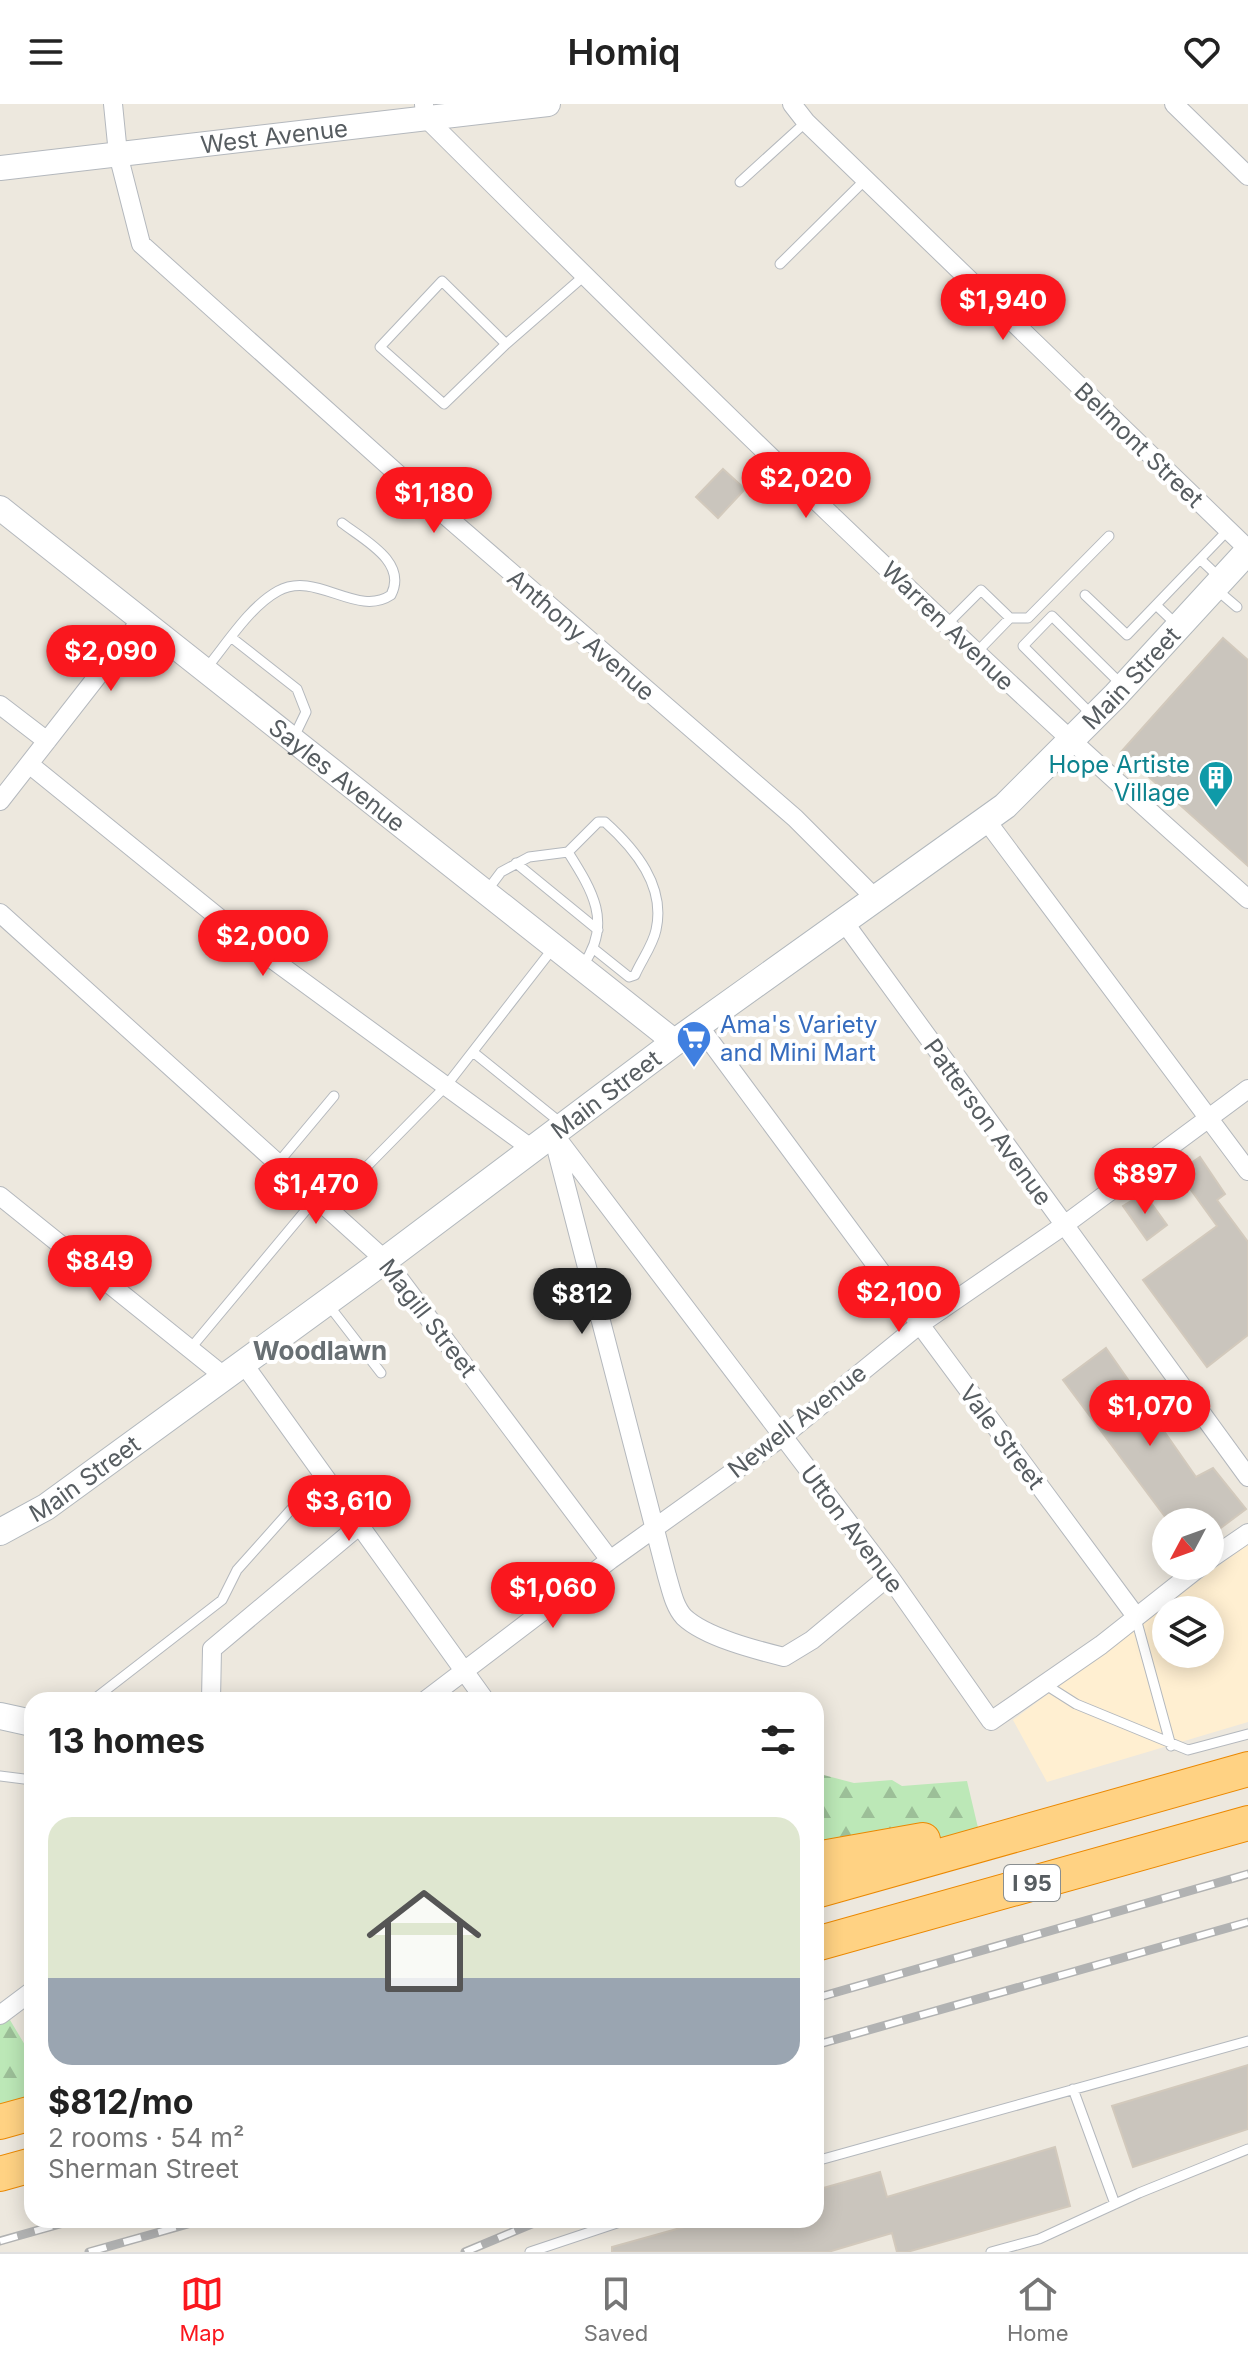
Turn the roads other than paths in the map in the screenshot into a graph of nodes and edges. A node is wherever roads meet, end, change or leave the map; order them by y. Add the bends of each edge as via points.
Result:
1 (113, 104) edge
2 (548, 104) edge
3 (792, 104) edge
4 (1174, 104) edge
5 (425, 110) edge
6 (806, 122) junction
7 (118, 154) junction
8 (0, 168) edge
9 (1248, 176) edge
10 (865, 180) junction
11 (740, 182) dead end
12 (780, 264) dead end
13 (584, 276) junction
14 (506, 344) junction
15 (0, 508) edge
16 (342, 523) dead end
17 (1228, 530) junction
18 (1109, 536) dead end
19 (1248, 550) edge
20 (1200, 559) junction
21 (1218, 584) junction
22 (1085, 595) dead end
23 (1156, 605) junction
24 (1237, 607) dead end
25 (1010, 618) junction
26 (142, 619) junction
27 (946, 625) junction
28 (1178, 626) junction
29 (232, 638) junction
30 (976, 653) junction
31 (205, 670) junction
32 (1124, 686) junction
33 (0, 705) edge
34 (1094, 717) junction
35 (293, 739) junction
36 (47, 741) junction
37 (1070, 742) junction
38 (29, 764) junction
39 (0, 801) edge
40 (986, 820) junction
41 (568, 852) junction
42 (516, 863) junction
43 (486, 892) junction
44 (876, 899) junction
45 (1248, 899) edge
46 (0, 913) edge
47 (844, 922) junction
48 (598, 930) junction
49 (554, 947) junction
50 (588, 958) junction
51 (699, 1026) junction
52 (675, 1042) junction
53 (473, 1052) junction
54 (446, 1086) junction
55 (1248, 1089) edge
56 (334, 1096) dead end
57 (1208, 1118) junction
58 (550, 1136) junction
59 (278, 1163) junction
60 (1248, 1171) edge
61 (0, 1196) edge
62 (322, 1202) junction
63 (1063, 1226) junction
64 (385, 1260) junction
65 (326, 1303) junction
66 (919, 1325) junction
67 (190, 1349) junction
68 (234, 1370) junction
69 (381, 1373) dead end
70 (782, 1437) junction
71 (1248, 1477) edge
72 (330, 1482) junction
73 (361, 1524) junction
74 (655, 1527) junction
75 (0, 1532) edge
76 (1248, 1533) edge
77 (1224, 1549) edge
78 (610, 1560) junction
79 (889, 1576) junction
80 (1182, 1580) edge
81 (1135, 1615) junction
82 (463, 1673) junction
83 (1046, 1685) junction
84 (103, 1692) edge
85 (211, 1692) edge
86 (437, 1692) edge
87 (478, 1692) edge
88 (0, 1716) edge
89 (24, 1721) edge
90 (1248, 1734) edge
91 (1171, 1746) junction
92 (1248, 1769) edge
93 (0, 1776) edge
94 (24, 1779) edge
95 (1159, 1795) junction
96 (1248, 1823) edge
97 (824, 1858) edge
98 (824, 1889) edge
99 (824, 1942) edge
100 (24, 1997) edge
101 (0, 2015) edge
102 (1248, 2041) edge
103 (1073, 2089) junction
104 (24, 2115) edge
105 (0, 2122) edge
106 (1248, 2149) edge
107 (824, 2159) edge
108 (24, 2167) edge
109 (0, 2174) edge
110 (1115, 2204) junction
111 (602, 2228) edge
112 (530, 2252) edge
113 (991, 2252) edge

1 - 7 street, Anthony Avenue
2 - 5 street, West Avenue
3 - 6 street, Belmont Street
4 - 9 street
5 - 7 street, West Avenue
5 - 13 street, Warren Avenue
6 - 10 street, Belmont Street
6 - 11 lane
7 - 8 street, West Avenue
7 - 44 street, Anthony Avenue via 141,244 156,260 795,818
10 - 12 lane
10 - 17 street, Belmont Street
13 - 14 lane
13 - 27 street, Warren Avenue
14 - 14 lane via 442,281 380,347 444,404
15 - 26 street, Sayles Avenue
16 - 29 lane via 390,562 397,576 391,595 365,602 323,587 280,590
17 - 19 street, Belmont Street
17 - 20 lane
18 - 25 lane via 1028,618
19 - 21 main road, Main Street
20 - 21 lane
20 - 23 lane
21 - 24 lane
21 - 28 main road, Main Street
22 - 23 lane via 1127,635
23 - 28 lane
25 - 27 lane via 981,590
25 - 30 lane
26 - 31 street, Sayles Avenue
26 - 36 street
27 - 30 street, Warren Avenue
28 - 32 main road, Main Street
29 - 31 lane
29 - 35 lane via 297,689 306,712
30 - 37 street, Warren Avenue
31 - 35 street, Sayles Avenue
32 - 34 main road, Main Street
32 - 34 lane via 1052,616 1023,646
33 - 36 street
34 - 37 main road, Main Street
35 - 43 street, Sayles Avenue
36 - 38 street
37 - 40 main road, Main Street
37 - 45 street, Warren Avenue
38 - 39 street
38 - 54 street, Utton Avenue via 250,943
40 - 44 main road, Main Street
40 - 57 street
41 - 42 lane
41 - 48 lane via 597,902
41 - 50 lane via 598,822 605,822 636,850 655,890 656,930 635,975
42 - 43 lane
42 - 48 lane
43 - 49 street, Sayles Avenue
44 - 47 main road, Main Street
46 - 59 street, Magill Street
47 - 51 main road, Main Street
47 - 63 street, Patterson Avenue
48 - 50 lane
49 - 50 street, Sayles Avenue
49 - 53 lane
50 - 52 street, Sayles Avenue
51 - 52 main road, Main Street
51 - 66 street, Vale Street
52 - 58 main road, Main Street
53 - 54 lane
53 - 58 lane
54 - 58 street, Utton Avenue
54 - 62 lane
55 - 57 street, Newell Avenue
56 - 59 lane
57 - 60 street
57 - 63 street, Newell Avenue
58 - 64 main road, Main Street
58 - 70 street, Utton Avenue
58 - 74 street
59 - 62 street, Magill Street
61 - 67 street
62 - 64 street, Magill Street
62 - 67 lane
63 - 66 street, Newell Avenue
63 - 71 street, Patterson Avenue
64 - 65 main road, Main Street
64 - 78 street, Magill Street
65 - 68 main road, Main Street
65 - 69 lane
66 - 70 street, Newell Avenue
66 - 81 street, Vale Street
67 - 68 street
68 - 72 street
68 - 75 main road, Main Street via 46,1507
70 - 74 street, Newell Avenue
70 - 79 street, Utton Avenue
72 - 73 street
72 - 84 lane via 295,1505 237,1570 222,1600
73 - 82 street
73 - 85 street via 212,1649
74 - 78 street, Newell Avenue
74 - 79 street via 677,1607 685,1618 747,1648 784,1657
76 - 77 street
78 - 82 street, Newell Avenue
79 - 83 street, Utton Avenue via 991,1721
80 - 81 street
81 - 83 street
81 - 91 lane
82 - 86 street, Newell Avenue
82 - 87 street
83 - 91 lane
88 - 89 main road
90 - 91 lane via 1188,1750
92 - 95 highway, I 95
93 - 94 lane
95 - 97 highway
95 - 98 highway, I 95
96 - 99 highway, I 95
100 - 101 street
102 - 103 lane
103 - 107 lane
103 - 110 lane
104 - 105 highway
106 - 110 lane
108 - 109 highway
110 - 113 lane via 1039,2239
111 - 112 lane

